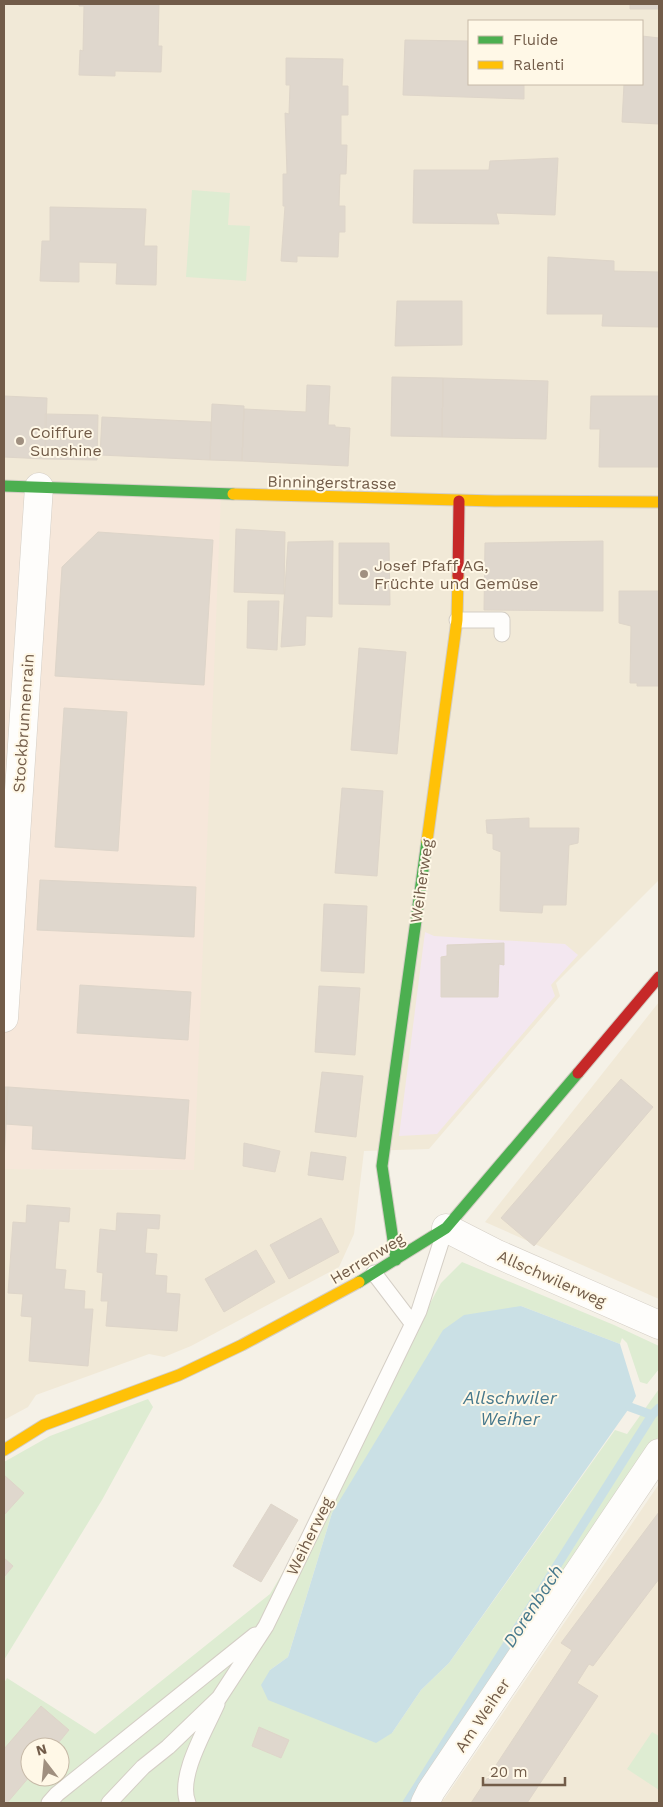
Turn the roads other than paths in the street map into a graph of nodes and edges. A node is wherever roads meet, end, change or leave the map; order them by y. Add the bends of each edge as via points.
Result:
1 (4, 486) edge
2 (39, 487) junction
3 (459, 501) junction
4 (659, 502) edge
5 (457, 620) junction
6 (502, 634) dead end
7 (659, 976) edge
8 (4, 1018) edge
9 (446, 1228) junction
10 (396, 1260) junction
11 (374, 1273) junction
12 (412, 1323) junction
13 (659, 1325) edge
14 (4, 1450) edge
15 (659, 1453) edge
16 (266, 1626) junction
17 (220, 1698) junction
18 (49, 1803) edge
19 (109, 1803) edge
20 (188, 1803) edge
21 (425, 1803) edge

1 - 2 street, Binningerstrasse
2 - 3 street, Binningerstrasse
2 - 8 street, Stockbrunnenrain
3 - 4 street, Binningerstrasse
3 - 5 street, Weiherweg
5 - 6 lane via 502,620
5 - 10 street, Weiherweg via 382,1166
7 - 9 street, Herrenweg
9 - 10 street, Herrenweg
9 - 12 lane, Weiherweg via 419,1311
9 - 13 street, Allschwilerweg
10 - 11 street, Herrenweg
11 - 12 lane
11 - 14 street, Herrenweg via 242,1345 179,1375 44,1425
12 - 16 lane, Weiherweg
15 - 21 street, Am Weiher
16 - 17 lane, Weiherweg
16 - 18 lane
17 - 19 lane, Weiherweg via 143,1767
17 - 20 lane via 185,1778 184,1794

